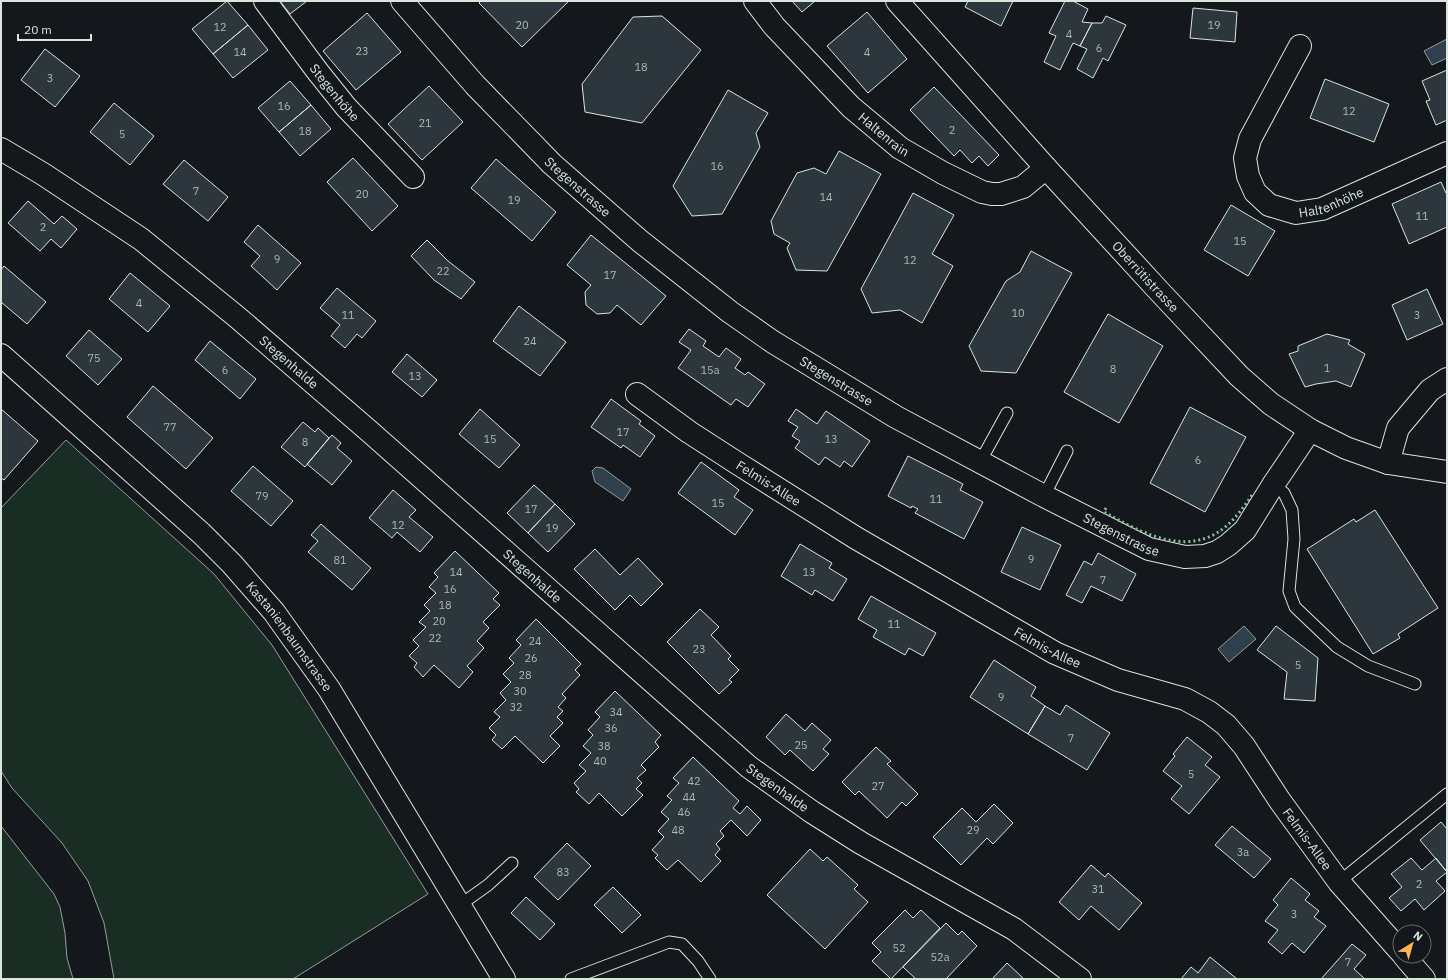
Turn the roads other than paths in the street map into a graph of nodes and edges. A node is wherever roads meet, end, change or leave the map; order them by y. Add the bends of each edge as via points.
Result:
1 (265, 1) edge
2 (402, 1) edge
3 (755, 1) edge
4 (897, 1) edge
5 (1300, 46) dead end
6 (1, 149) edge
7 (1447, 153) edge
8 (1046, 168) junction
9 (413, 178) dead end
10 (1, 355) edge
11 (1447, 379) edge
12 (637, 394) dead end
13 (1007, 413) dead end
14 (1310, 430) junction
15 (1067, 451) dead end
16 (980, 462) junction
17 (1388, 462) junction
18 (1447, 472) edge
19 (1273, 485) junction
20 (1044, 496) junction
21 (1415, 684) dead end
22 (1447, 794) edge
23 (512, 863) dead end
24 (1339, 882) junction
25 (460, 905) junction
26 (1392, 942) edge
27 (1411, 964) edge
28 (504, 979) edge
29 (571, 979) edge
30 (710, 979) edge
31 (1080, 979) edge
32 (1424, 979) edge

1 - 9 street, Stegenhöhe via 346,107
2 - 16 street, Stegenstrasse via 509,121 552,164 640,241 773,342 896,417
3 - 8 street, Haltenrain via 774,26 851,107 900,148 943,173 977,190 1001,194 1024,187
4 - 8 street, Oberrütistrasse
5 - 7 street, Haltenhöhe via 1250,139 1245,158 1248,176 1255,192 1269,205 1296,213 1322,209
6 - 31 street, Stegenhalde via 141,239 237,317 749,767 861,843 1014,929
8 - 14 street, Oberrütistrasse via 1239,376 1271,404
10 - 25 street, Kastanienbaumstrasse via 202,534 274,612 329,689
11 - 17 street via 1430,390 1398,428
12 - 24 street, Felmis-Allee via 695,436 843,530 1055,653 1118,680 1185,699 1209,712 1226,725 1244,746 1280,802
13 - 16 lane
14 - 17 street, Oberrütistrasse via 1346,448
14 - 19 street, Stegenstrasse
15 - 20 lane
16 - 20 street, Stegenstrasse
17 - 18 street, Oberrütistrasse
19 - 20 street, Stegenstrasse via 1244,530 1228,545 1205,556 1185,557 1149,549
19 - 21 lane via 1284,493 1292,510 1294,539 1288,591 1295,607 1337,647 1368,666
22 - 24 lane
23 - 25 lane via 488,885
24 - 26 street, Felmis-Allee
25 - 28 street, Kastanienbaumstrasse
27 - 32 street
29 - 30 lane via 669,942 682,944

